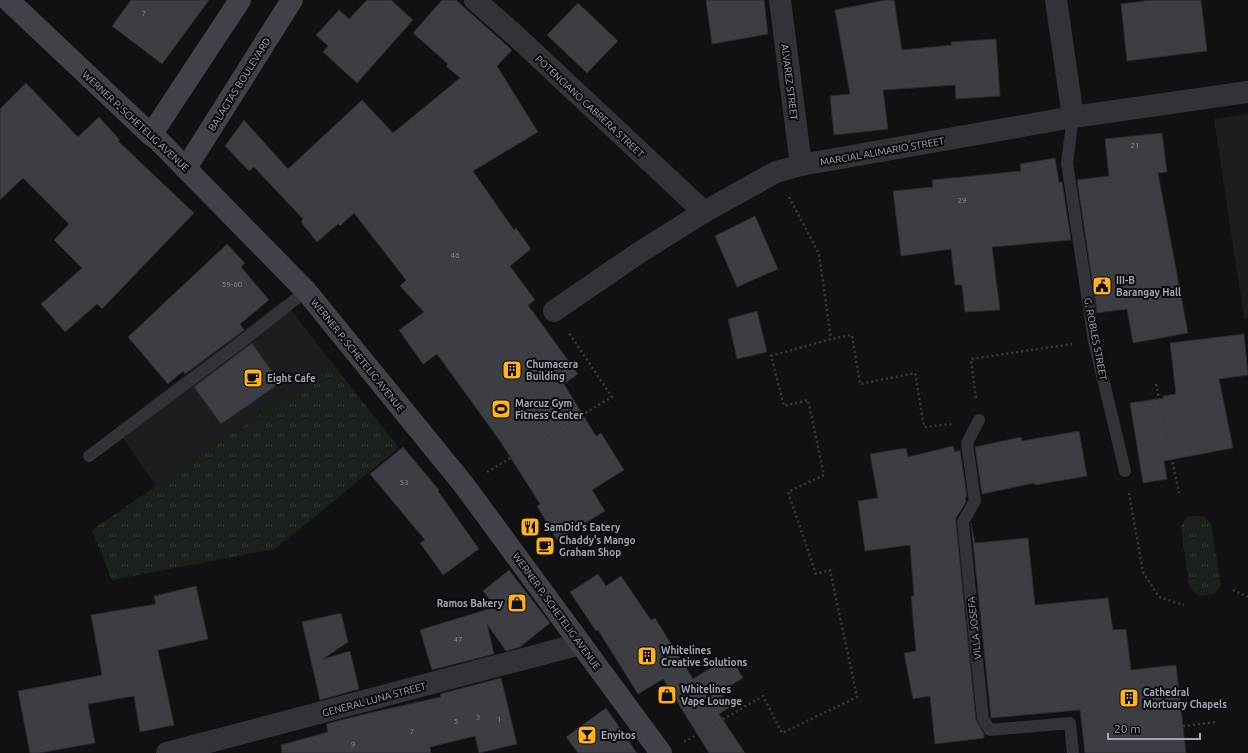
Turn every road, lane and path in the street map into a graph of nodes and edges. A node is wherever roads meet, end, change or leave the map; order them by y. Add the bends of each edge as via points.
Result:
1 (8, 0) edge
2 (240, 0) edge
3 (292, 0) edge
4 (476, 0) edge
5 (780, 0) edge
6 (1056, 0) edge
7 (1248, 92) edge
8 (1073, 117) junction
9 (151, 135) junction
10 (801, 165) junction
11 (186, 168) junction
12 (776, 172) junction
13 (704, 212) junction
14 (306, 291) junction
15 (554, 311) joint
16 (831, 339) junction
17 (1094, 341) junction
18 (1156, 384) dead end
19 (978, 420) junction
20 (89, 456) dead end
21 (512, 457) dead end
22 (1125, 471) joint
23 (1179, 492) dead end
24 (1233, 590) dead end
25 (1248, 597) edge
26 (1184, 605) dead end
27 (580, 644) junction
28 (1216, 722) dead end
29 (1183, 726) dead end
30 (671, 749) edge
31 (167, 753) edge
32 (1072, 753) edge

1 - 9 main road, WERNER P. SCHETELIG AVENUE
2 - 9 main road
3 - 11 main road, BALAGTAS BOULEVARD
4 - 13 street, POTENCIANO CABRERA STREET
5 - 10 street, ALVAREZ STREET
6 - 8 street, G. ROBLES STREET
7 - 8 street, MARCIAL ALIMARIO STREET
8 - 10 street, MARCIAL ALIMARIO STREET
8 - 17 lane, G. ROBLES STREET via 1067,163
9 - 11 main road, WERNER P. SCHETELIG AVENUE
10 - 12 street, MARCIAL ALIMARIO STREET
11 - 14 main road, WERNER P. SCHETELIG AVENUE
12 - 13 street, MARCIAL ALIMARIO STREET
12 - 16 path via 819,254
13 - 15 street, MARCIAL ALIMARIO STREET
14 - 20 lane
14 - 27 main road, WERNER P. SCHETELIG AVENUE via 464,486
15 - 21 path via 612,397
16 - 19 path via 852,335 860,384 915,373 924,427
16 - 30 path via 771,356 784,406 808,400 824,474 788,492 816,574 830,570 857,698 782,733 763,696
17 - 19 path via 971,359
17 - 22 lane, G. ROBLES STREET
18 - 23 path
19 - 32 lane, VILLA JOSEFA via 967,443 975,501 963,522 983,719 990,730 1070,723
22 - 26 path via 1143,572 1158,597
24 - 25 path
27 - 30 main road, WERNER P. SCHETELIG AVENUE
27 - 31 street, GENERAL LUNA STREET
28 - 29 path

